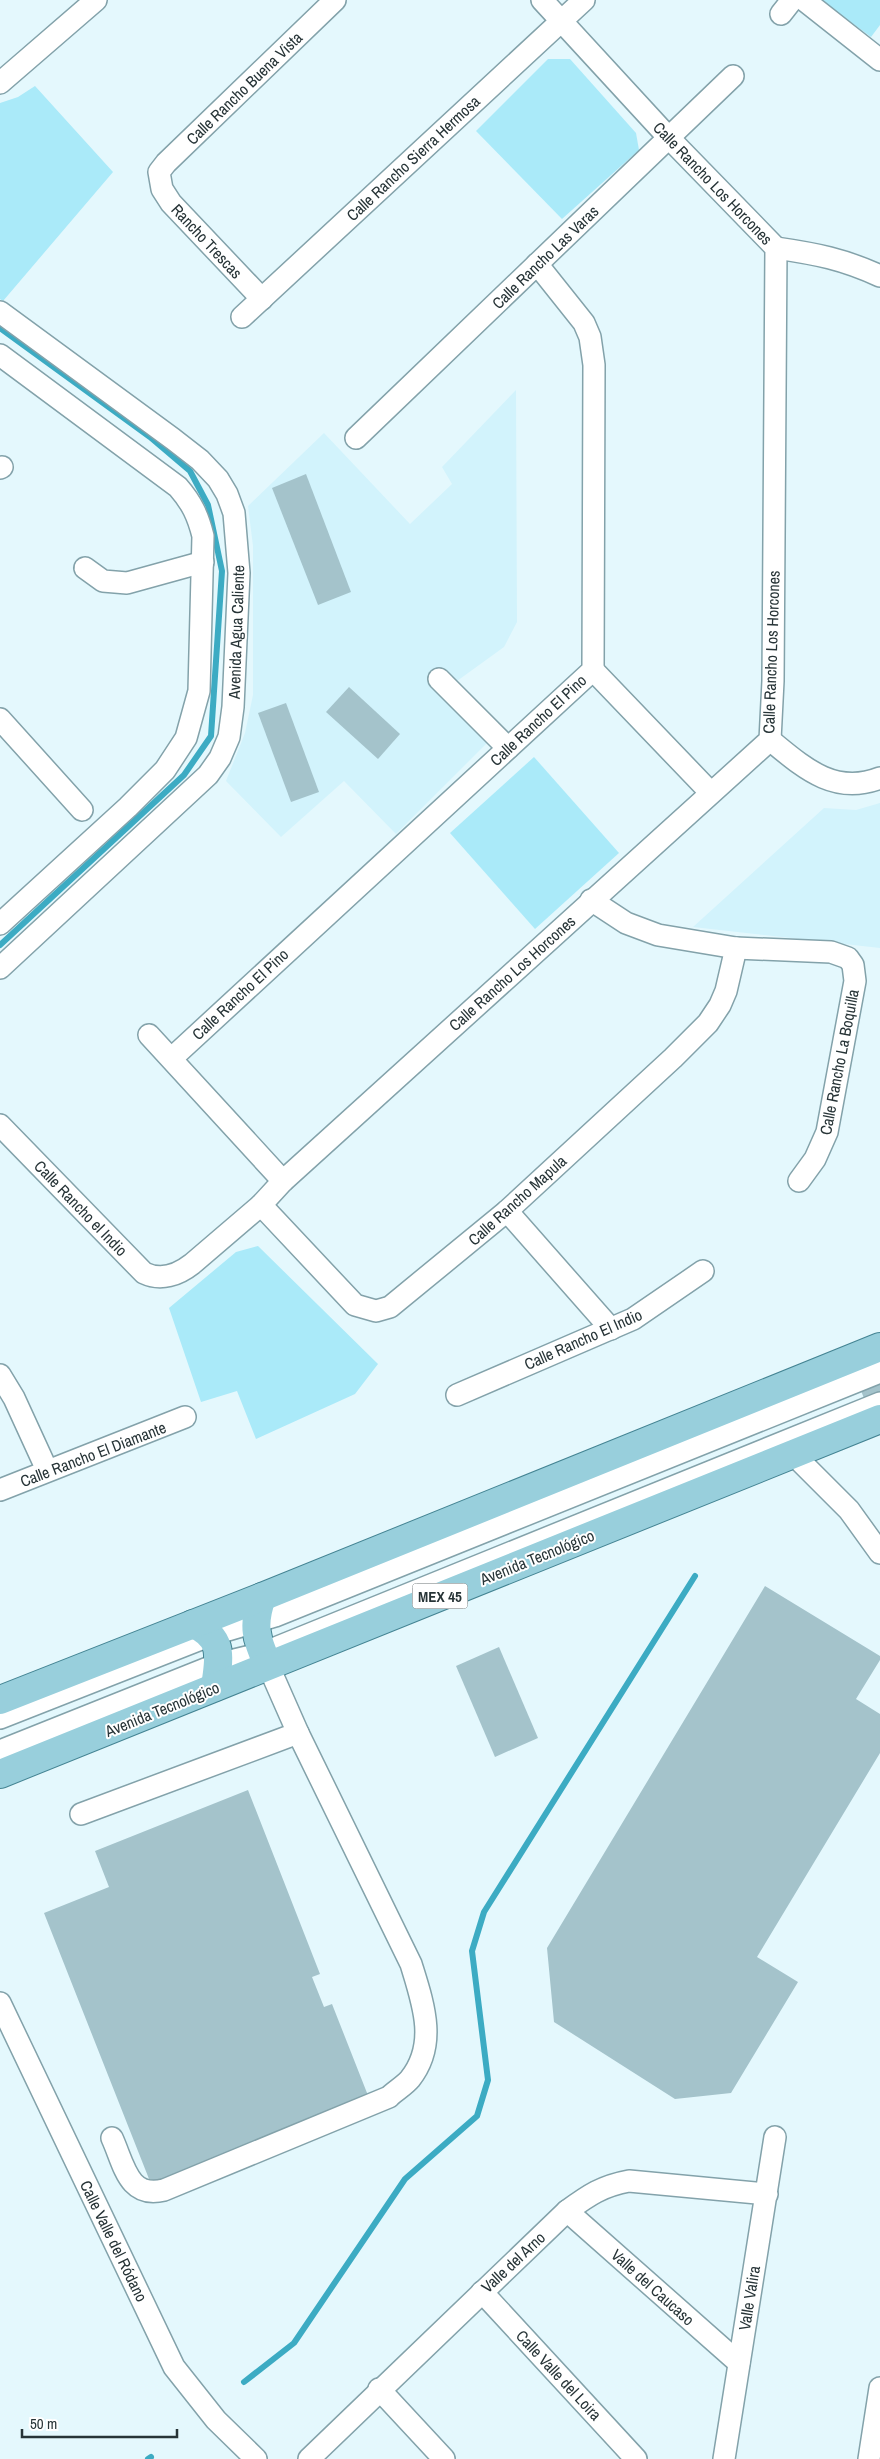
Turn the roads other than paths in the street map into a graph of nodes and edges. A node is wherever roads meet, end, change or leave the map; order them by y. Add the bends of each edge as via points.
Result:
1 (96, 0) edge
2 (335, 0) edge
3 (542, 0) edge
4 (584, 0) edge
5 (804, 0) edge
6 (562, 21) junction
7 (880, 60) edge
8 (733, 76) dead end
9 (0, 83) edge
10 (669, 138) junction
11 (160, 180) joint
12 (776, 248) junction
13 (537, 264) junction
14 (880, 276) edge
15 (262, 299) junction
16 (0, 312) edge
17 (242, 317) dead end
18 (0, 355) edge
19 (356, 438) dead end
20 (203, 562) junction
21 (85, 568) dead end
22 (593, 670) junction
23 (438, 679) dead end
24 (0, 719) edge
25 (770, 740) junction
26 (508, 748) junction
27 (880, 778) edge
28 (710, 792) junction
29 (82, 810) dead end
30 (591, 900) junction
31 (0, 924) edge
32 (736, 948) junction
33 (0, 968) edge
34 (149, 1035) dead end
35 (172, 1058) junction
36 (0, 1125) edge
37 (283, 1181) junction
38 (799, 1181) dead end
39 (261, 1205) junction
40 (507, 1211) junction
41 (703, 1271) dead end
42 (168, 1277) joint
43 (611, 1329) junction
44 (880, 1347) edge
45 (880, 1372) edge
46 (0, 1375) edge
47 (457, 1395) dead end
48 (880, 1403) edge
49 (185, 1417) dead end
50 (880, 1419) edge
51 (793, 1454) junction
52 (47, 1470) junction
53 (0, 1490) edge
54 (880, 1553) edge
55 (259, 1609) junction
56 (202, 1629) junction
57 (266, 1659) junction
58 (217, 1675) junction
59 (0, 1700) edge
60 (0, 1718) edge
61 (298, 1733) junction
62 (1, 1770) edge
63 (81, 1814) dead end
64 (0, 2003) edge
65 (775, 2137) dead end
66 (112, 2138) dead end
67 (767, 2194) junction
68 (567, 2211) junction
69 (482, 2292) junction
70 (739, 2363) junction
71 (880, 2388) edge
72 (379, 2390) junction
73 (256, 2459) edge
74 (309, 2459) edge
75 (444, 2459) edge
76 (636, 2459) edge
77 (724, 2459) edge
78 (869, 2459) edge

1 - 9 street
2 - 11 street, Calle Rancho Buena Vista via 166,163 159,172
3 - 6 street, Calle Rancho Los Horcones
4 - 6 street, Calle Rancho Sierra Hermosa
5 - 7 street
6 - 10 street, Calle Rancho Los Horcones
6 - 15 street, Calle Rancho Sierra Hermosa
8 - 10 street, Calle Rancho Las Varas
10 - 12 street, Calle Rancho Los Horcones
10 - 13 street, Calle Rancho Las Varas
11 - 15 street, Rancho Trescas via 171,203
12 - 14 street via 828,256
12 - 25 street, Calle Rancho Los Horcones
13 - 19 street, Calle Rancho Las Varas
13 - 22 street, Calle Rancho El Pino via 584,323 590,337 594,365
15 - 17 street, Calle Rancho Sierra Hermosa
16 - 33 street, Avenida Agua Caliente via 173,439 218,479 234,513 239,573 233,707 229,737 220,758 179,805
18 - 20 street via 178,486 198,515 203,536
20 - 21 street via 127,584 103,581
20 - 31 street via 199,691 181,746 165,770 128,807
22 - 26 street, Calle Rancho El Pino
22 - 28 street
23 - 26 street
24 - 29 street
25 - 27 street via 812,774 842,782 870,782
25 - 28 street, Calle Rancho Los Horcones
26 - 35 street, Calle Rancho El Pino
28 - 30 street, Calle Rancho Los Horcones
30 - 32 street via 642,930
30 - 37 street, Calle Rancho Los Horcones
32 - 38 street, Calle Rancho La Boquilla via 830,952 848,958 852,965 855,981 827,1132 815,1159
32 - 40 street, Calle Rancho Mapula via 726,991 708,1023
34 - 35 street
35 - 37 street
36 - 42 street, Calle Rancho el Indio via 144,1274
37 - 39 street, Calle Rancho Los Horcones
39 - 40 street, Calle Rancho Mapula via 355,1305 376,1311 396,1304
39 - 42 street, Calle Rancho Los Horcones via 192,1264
40 - 43 street
41 - 43 street, Calle Rancho El Indio via 646,1312
43 - 47 street, Calle Rancho El Indio
44 - 55 main road
45 - 55 street via 275,1616
46 - 52 street
48 - 57 street
49 - 52 street, Calle Rancho El Diamante
50 - 51 main road, Avenida Tecnológico / MEX 45
51 - 54 street via 849,1510
51 - 57 main road, Avenida Tecnológico / MEX 45
52 - 53 street, Calle Rancho El Diamante
55 - 56 main road
55 - 57 main road via 255,1630
56 - 58 main road via 218,1649
56 - 59 main road
56 - 60 street
57 - 58 main road, Avenida Tecnológico / MEX 45
57 - 61 street
58 - 62 main road, Avenida Tecnológico / MEX 45
61 - 63 street
61 - 66 street via 411,1964 424,2004 428,2035 422,2061 409,2080 389,2097 152,2193 141,2191 131,2181
64 - 73 street, Calle Valle del Ródano via 174,2367 216,2420
65 - 67 street, Valle Valira
67 - 68 street, Valle del Arno via 629,2181 593,2192
67 - 70 street, Valle Valira
68 - 69 street, Valle del Arno
68 - 70 street, Valle del Caucaso
69 - 72 street, Valle del Arno
69 - 76 street, Calle Valle del Loira
70 - 77 street, Valle Valira
71 - 78 street
72 - 74 street, Valle del Arno
72 - 75 street

